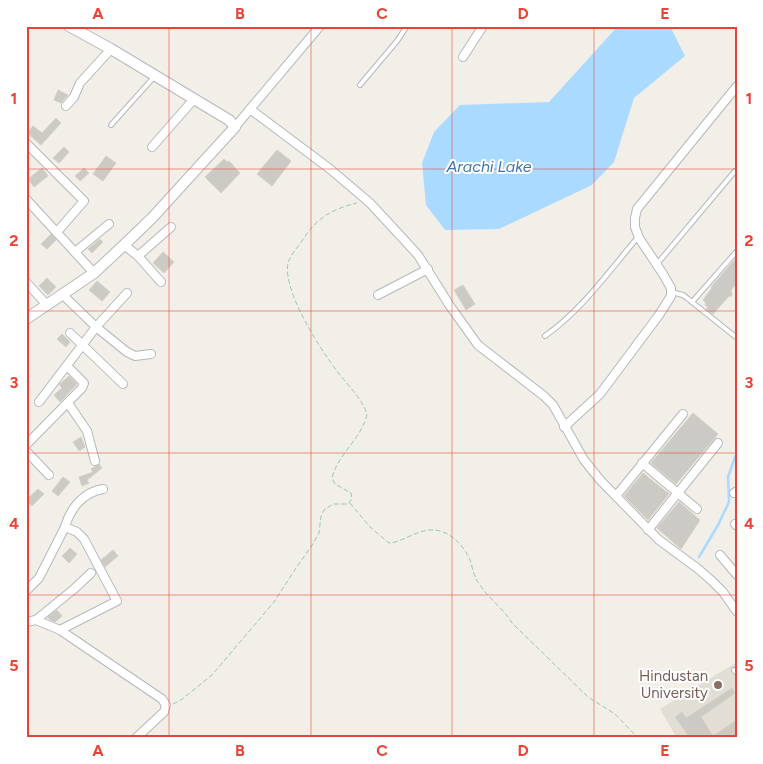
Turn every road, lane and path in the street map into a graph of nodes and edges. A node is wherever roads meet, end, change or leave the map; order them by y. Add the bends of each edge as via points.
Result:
1 (69, 26) edge
2 (320, 26) edge
3 (407, 26) edge
4 (483, 26) edge
5 (111, 49) junction
6 (463, 57) dead end
7 (155, 76) junction
8 (360, 85) dead end
9 (737, 86) edge
10 (194, 99) junction
11 (66, 106) dead end
12 (250, 109) junction
13 (111, 125) dead end
14 (235, 127) junction
15 (26, 143) edge
16 (152, 147) dead end
17 (735, 172) dead end
18 (26, 200) edge
19 (367, 201) junction
20 (109, 224) dead end
21 (171, 227) dead end
22 (57, 232) junction
23 (638, 236) junction
24 (124, 245) junction
25 (737, 251) edge
26 (75, 252) junction
27 (138, 256) junction
28 (657, 264) junction
29 (428, 269) junction
30 (94, 273) junction
31 (26, 282) edge
32 (161, 282) dead end
33 (671, 292) junction
34 (127, 293) dead end
35 (63, 295) junction
36 (378, 296) dead end
37 (692, 302) junction
38 (46, 305) junction
39 (26, 319) edge
40 (96, 327) junction
41 (70, 333) dead end
42 (545, 336) dead end
43 (737, 338) edge
44 (83, 346) junction
45 (151, 354) dead end
46 (67, 366) junction
47 (123, 384) dead end
48 (39, 402) dead end
49 (68, 403) junction
50 (683, 414) dead end
51 (564, 427) junction
52 (718, 443) dead end
53 (26, 445) edge
54 (26, 451) edge
55 (94, 461) dead end
56 (642, 463) junction
57 (49, 474) dead end
58 (103, 489) dead end
59 (678, 493) junction
60 (616, 496) junction
61 (350, 503) junction
62 (697, 509) dead end
63 (66, 527) junction
64 (648, 530) junction
65 (720, 555) dead end
66 (91, 573) dead end
67 (737, 576) edge
68 (26, 591) edge
69 (737, 612) edge
70 (36, 620) junction
71 (26, 622) edge
72 (60, 630) junction
73 (166, 708) junction
74 (136, 738) edge
75 (638, 738) edge

1 - 5 street
2 - 12 street
3 - 8 lane
4 - 6 street
5 - 7 street
5 - 11 street via 80,84
7 - 10 street
7 - 13 lane
9 - 23 street via 637,209 635,227
10 - 14 street
10 - 16 street
12 - 14 street
12 - 19 street
14 - 24 street
15 - 22 street via 84,200
17 - 28 lane
18 - 22 street
19 - 29 street
19 - 61 path via 340,207 317,222 289,260 287,270 290,288 306,322 368,414 366,423 333,474 333,482 353,496
20 - 26 street
21 - 27 street
22 - 26 street
23 - 28 street
23 - 42 lane via 575,311
24 - 27 street
24 - 30 street
25 - 37 lane
26 - 30 street
27 - 32 street
28 - 33 street
29 - 36 street
29 - 51 street via 478,345 544,396 553,405
30 - 35 street
31 - 38 street
33 - 37 lane
33 - 51 street via 659,315 600,394
34 - 40 street
35 - 38 street
35 - 40 street
37 - 43 lane
38 - 39 street
40 - 44 street
40 - 45 street via 130,355
41 - 44 street
44 - 46 street
44 - 47 street
46 - 48 street
46 - 49 street via 84,383
49 - 53 street
49 - 55 street via 87,431
50 - 56 street
51 - 60 street via 584,460
52 - 59 street
54 - 57 street
56 - 59 street
56 - 60 street
58 - 63 street via 84,496 67,520
59 - 62 street
59 - 64 street
60 - 64 street
61 - 73 path via 332,504 324,510 319,532 311,547 274,602 212,675
61 - 75 path via 389,543 433,530 451,536 461,544 480,586 512,624 588,697 615,714
63 - 68 street via 39,578
63 - 72 street via 84,539 117,601
64 - 69 street via 712,581
65 - 67 street
66 - 70 street
70 - 71 street
70 - 72 street
72 - 73 street via 162,699
73 - 74 street

